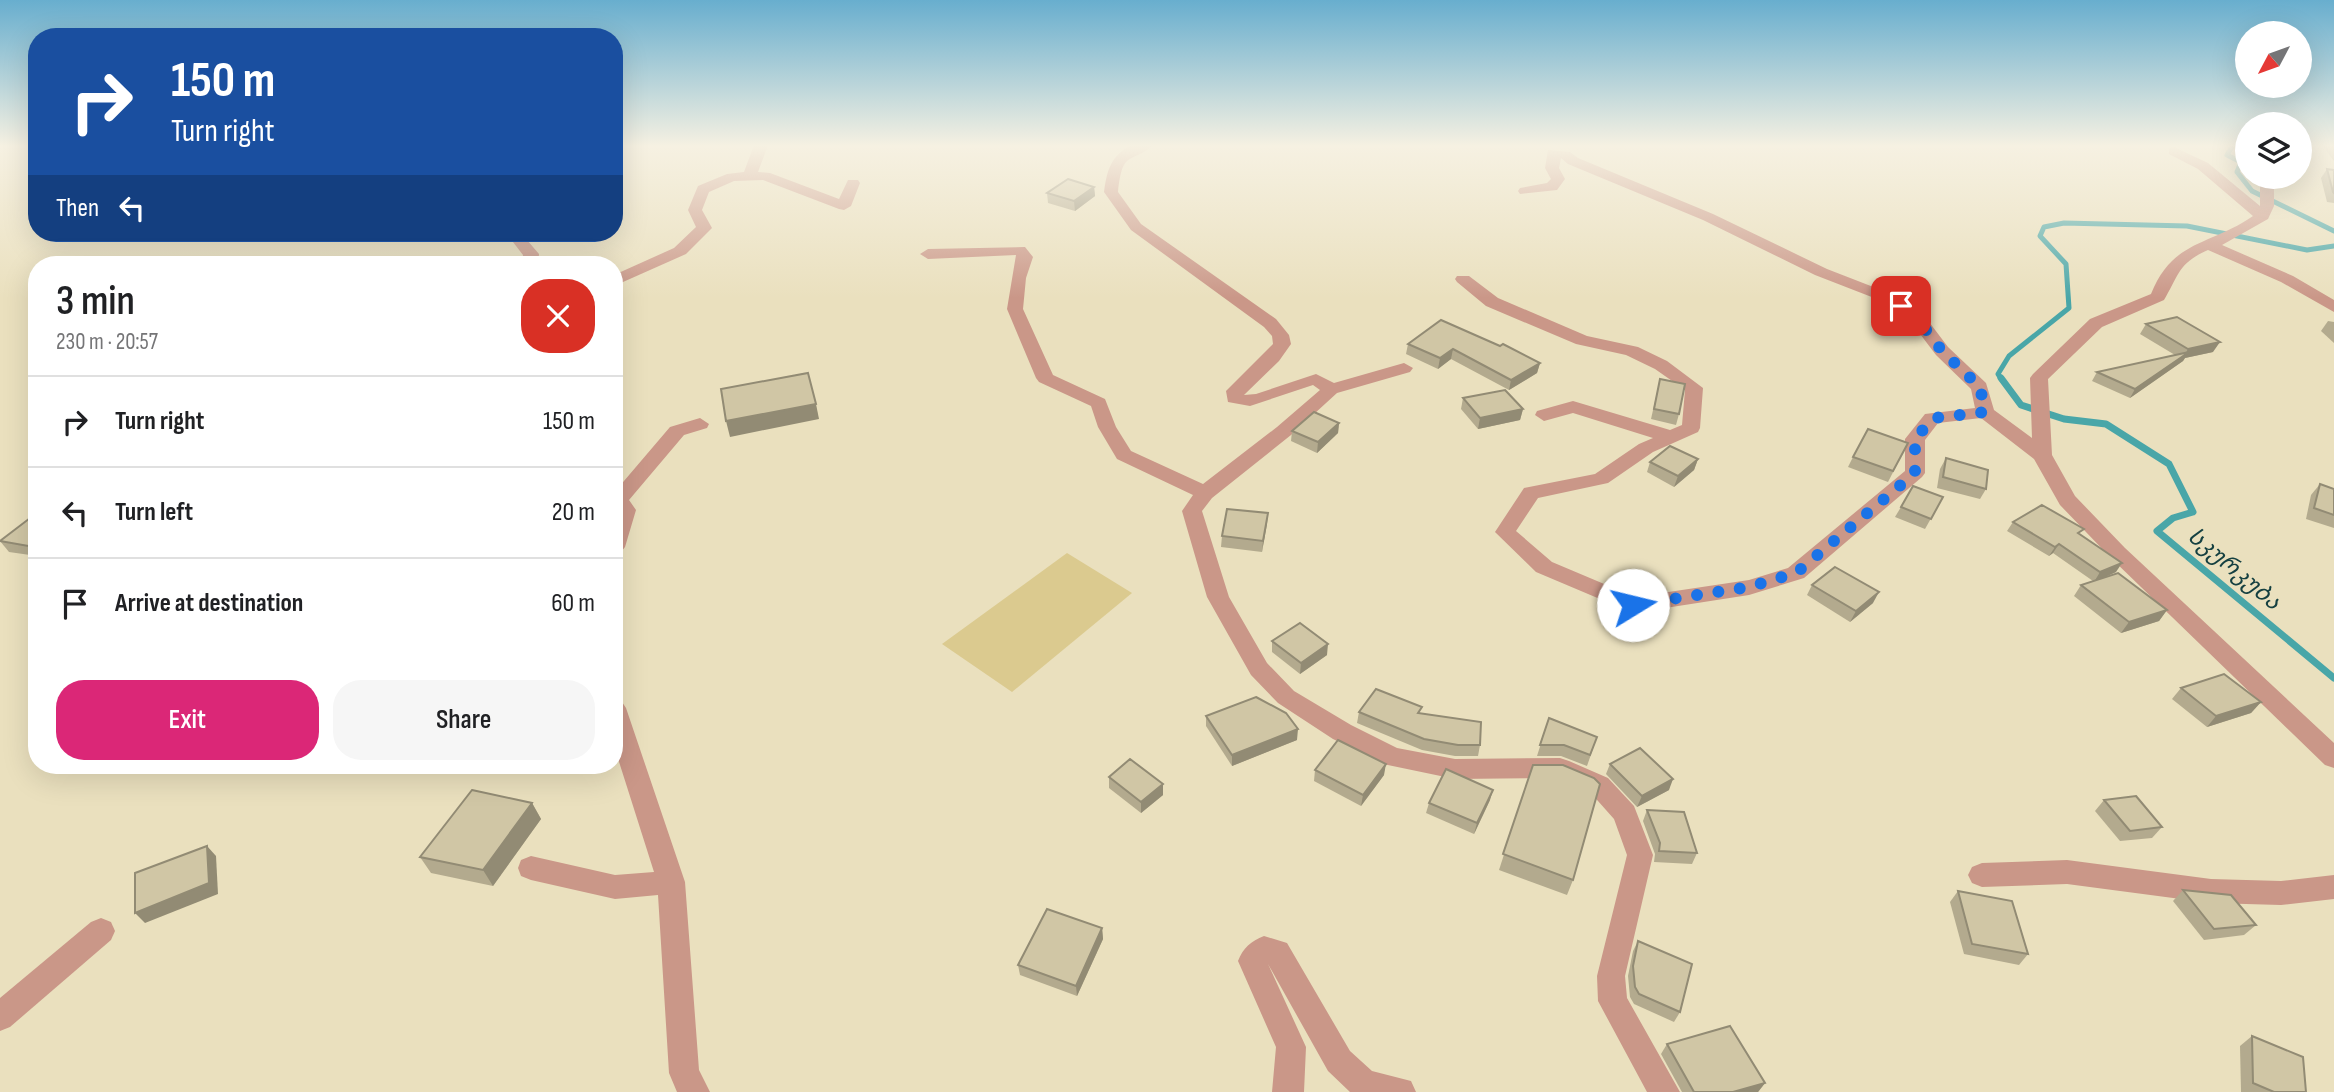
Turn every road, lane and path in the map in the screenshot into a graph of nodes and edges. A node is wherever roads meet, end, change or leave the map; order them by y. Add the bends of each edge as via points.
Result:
1 (700, 196) edge
2 (818, 196) edge
3 (848, 196) edge
4 (1114, 196) edge
5 (1657, 196) edge
6 (2266, 197) edge
7 (2224, 239) junction
8 (521, 242) edge
9 (928, 254) dead end
10 (531, 256) edge
11 (623, 277) edge
12 (1463, 279) dead end
13 (2334, 307) edge
14 (1404, 368) dead end
15 (1331, 389) junction
16 (1985, 412) junction
17 (1544, 415) dead end
18 (701, 424) dead end
19 (1671, 437) junction
20 (2042, 455) junction
21 (623, 490) edge
22 (1205, 493) junction
23 (623, 735) edge
24 (2334, 758) edge
25 (531, 868) dead end
26 (1982, 875) dead end
27 (671, 882) junction
28 (2334, 887) edge
29 (101, 931) dead end
30 (0, 1017) edge
31 (694, 1092) edge
32 (1288, 1092) edge
33 (1399, 1092) edge
34 (1664, 1092) edge

1 - 11 street via 695,210 704,228 680,251
2 - 3 street via 844,206
4 - 15 street via 1136,227 1270,323 1280,335 1282,344 1273,357 1234,391 1234,398 1248,402 1316,379
5 - 16 street via 1888,298 1914,314 1942,351 1980,387
6 - 7 street
7 - 13 street
7 - 20 street via 2187,252 2165,276 2158,297 2096,323 2039,378
8 - 10 street
9 - 22 street via 1020,250 1025,257 1015,309 1045,378 1099,403 1124,455
12 - 19 street via 1492,302 1582,340 1632,351 1694,388 1691,428
14 - 15 street
15 - 22 street
16 - 19 street via 1933,418 1915,439 1915,473 1796,573 1749,587 1633,605 1544,567 1505,532 1531,493 1601,480 1646,448
16 - 20 street
17 - 19 street via 1573,407
18 - 21 street via 677,431
20 - 24 street via 2067,500 2118,553
22 - 34 street via 1192,511 1218,597 1259,669 1286,697 1392,757 1455,769 1560,768 1599,785 1625,814 1640,855 1611,976 1614,1001
23 - 27 street
25 - 27 street via 615,887
26 - 28 street via 2067,872 2211,891 2281,893
27 - 31 street via 684,1073
29 - 30 street
32 - 33 street via 1291,1047 1252,961 1264,949 1278,953 1339,1061 1364,1084

